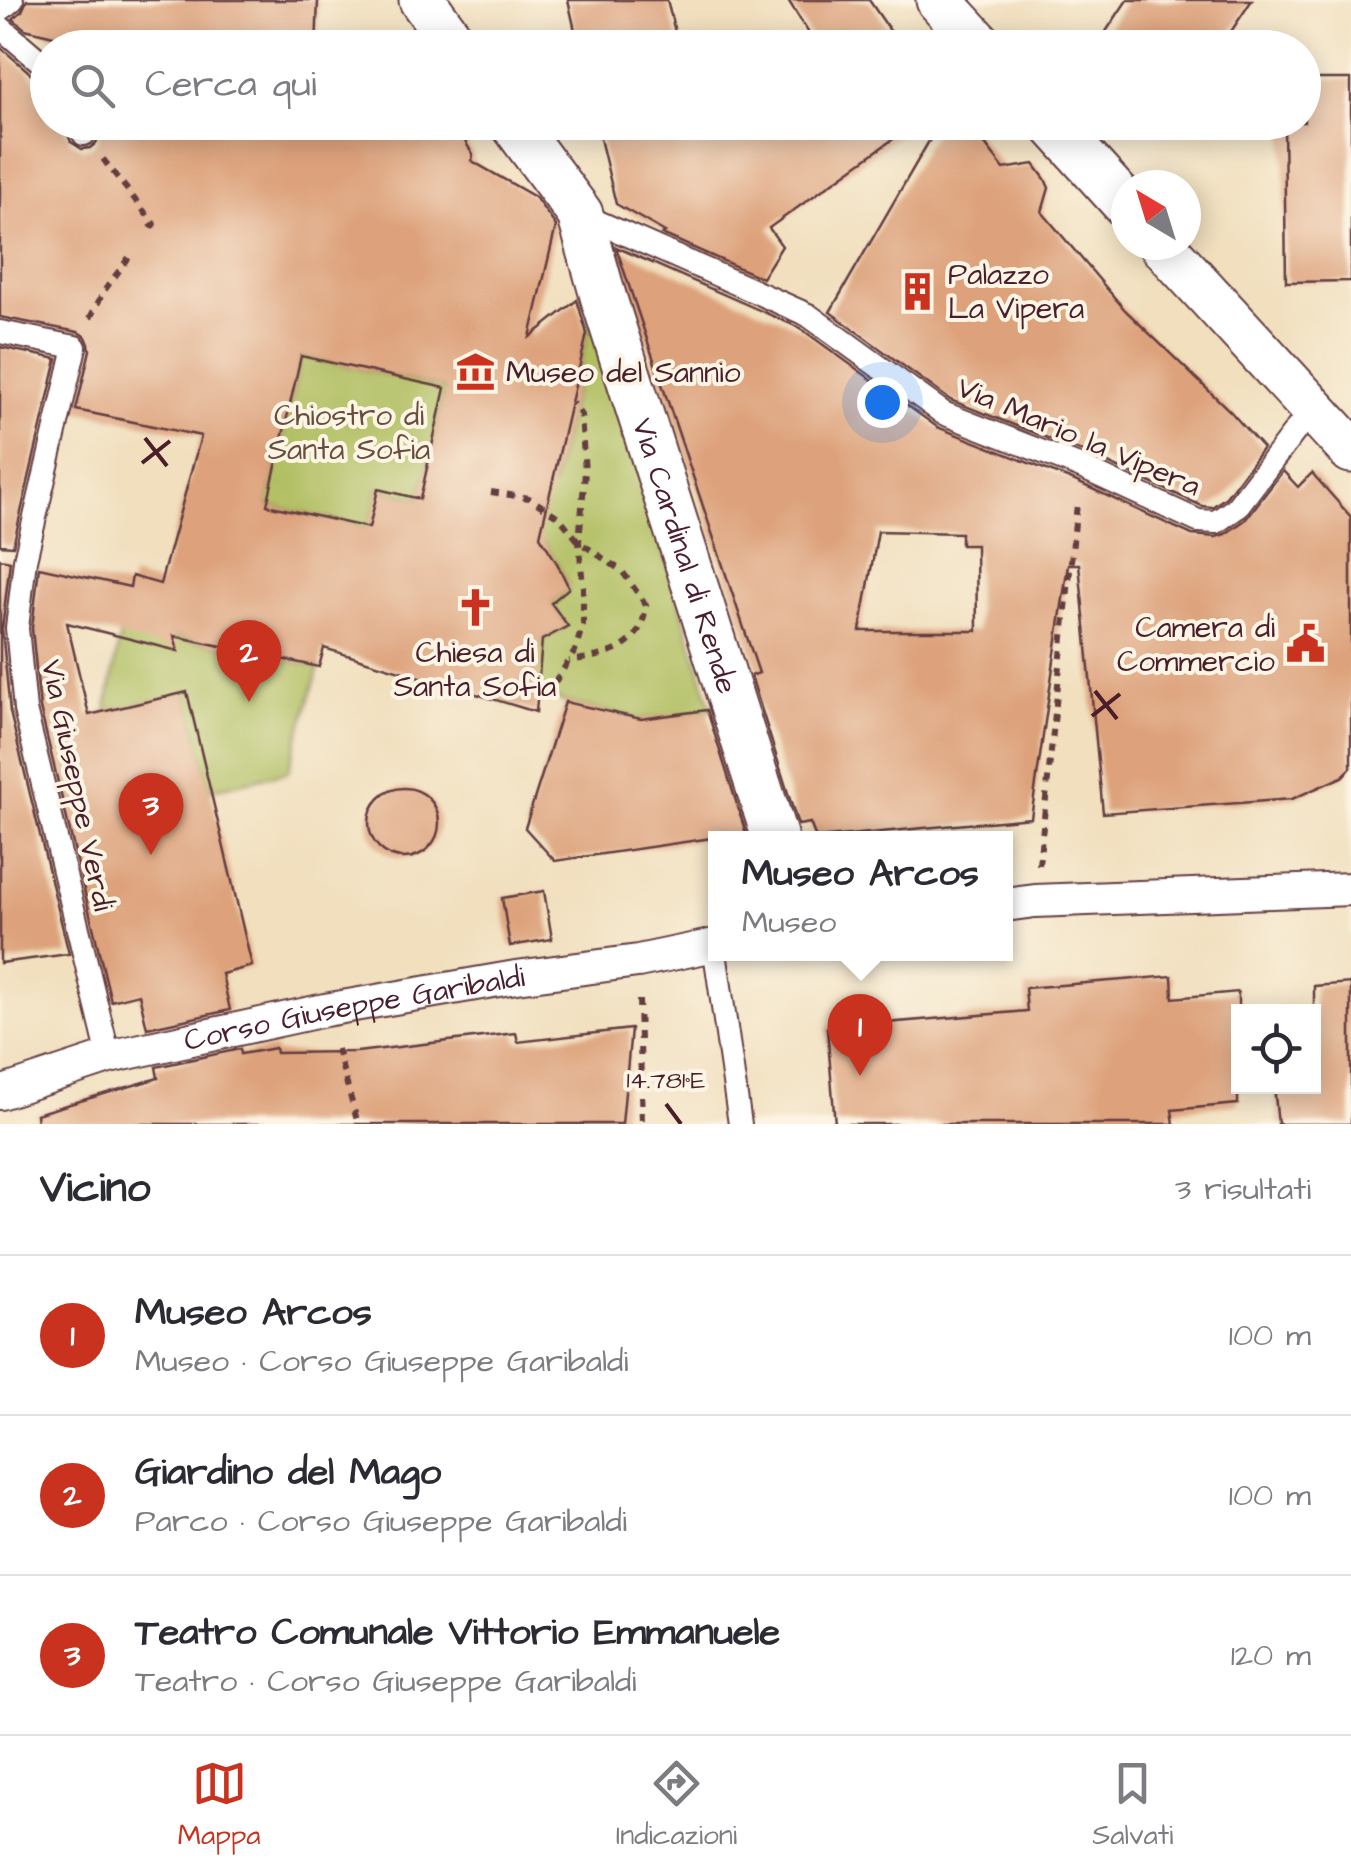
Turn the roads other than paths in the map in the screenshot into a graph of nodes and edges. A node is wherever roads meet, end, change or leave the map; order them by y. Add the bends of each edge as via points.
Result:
1 (12, 0) edge
2 (422, 0) edge
3 (940, 0) edge
4 (0, 10) edge
5 (0, 27) edge
6 (444, 30) edge
7 (966, 30) edge
8 (30, 53) edge
9 (525, 140) edge
10 (1067, 140) edge
11 (1111, 188) edge
12 (580, 214) junction
13 (1176, 260) edge
14 (0, 332) edge
15 (1312, 409) junction
16 (1351, 450) edge
17 (774, 831) edge
18 (1351, 889) edge
19 (1020, 903) edge
20 (708, 946) edge
21 (716, 961) edge
22 (109, 1057) junction
23 (0, 1093) edge
24 (740, 1124) edge

1 - 4 lane
2 - 6 street
3 - 7 street
5 - 8 lane
9 - 12 street
10 - 11 street
12 - 15 lane, Via Mario la Vipera via 808,315 943,413 1198,520 1216,522 1236,508
12 - 17 street, Via Cardinal di Rende
13 - 15 street
14 - 22 lane, Via Giuseppe Verdi via 75,347 16,628 26,710
15 - 16 street
18 - 19 street
20 - 22 street, Corso Giuseppe Garibaldi via 325,1010
21 - 24 lane
22 - 23 street, Corso Giuseppe Garibaldi

